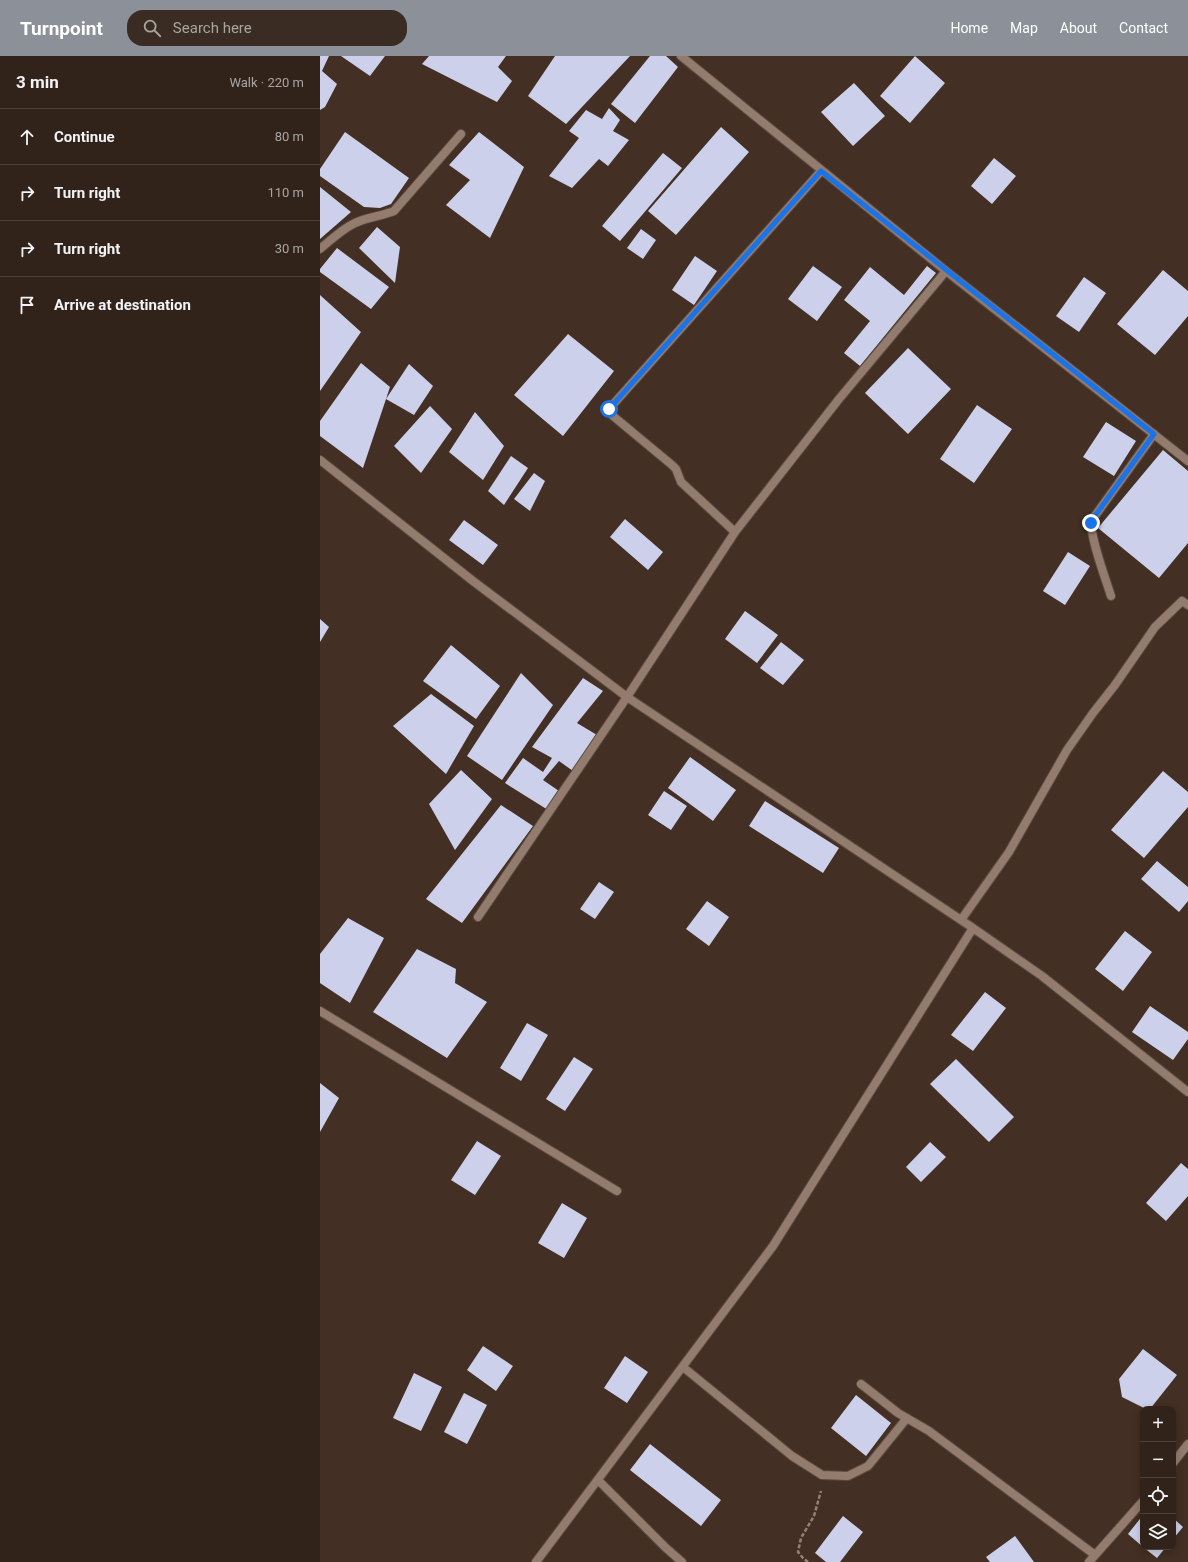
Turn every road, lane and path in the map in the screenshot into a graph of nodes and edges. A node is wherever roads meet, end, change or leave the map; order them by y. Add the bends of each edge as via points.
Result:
1 (681, 56) edge
2 (461, 134) dead end
3 (821, 171) junction
4 (320, 249) edge
5 (946, 271) junction
6 (1154, 434) junction
7 (320, 460) edge
8 (1188, 461) edge
9 (735, 532) junction
10 (1111, 596) dead end
11 (1188, 604) edge
12 (627, 697) junction
13 (478, 917) dead end
14 (961, 920) junction
15 (973, 928) junction
16 (320, 1011) edge
17 (1188, 1092) edge
18 (617, 1191) dead end
19 (683, 1367) junction
20 (861, 1384) dead end
21 (907, 1418) junction
22 (1188, 1444) edge
23 (1176, 1459) edge
24 (822, 1475) junction
25 (598, 1480) junction
26 (1140, 1504) edge
27 (1095, 1555) junction
28 (536, 1562) edge
29 (682, 1562) edge
30 (808, 1562) edge
31 (1089, 1562) edge

1 - 3 street
2 - 4 street via 394,211 356,223
3 - 5 street
3 - 9 street via 609,409 613,416 672,465 681,482
5 - 6 street
5 - 9 street via 839,399
6 - 8 street
6 - 10 street via 1091,523
7 - 12 street via 473,581
9 - 12 street
11 - 14 street via 1182,601 1155,627 1093,713 1067,750 1009,852
12 - 13 street
12 - 14 street
14 - 15 street
15 - 17 street via 1042,976
15 - 19 street via 773,1246
16 - 18 street
19 - 24 street via 792,1456
19 - 25 street
20 - 21 street
21 - 24 street via 868,1466 848,1476
21 - 27 street via 929,1431
22 - 23 street
24 - 30 path via 821,1491 814,1516 801,1538 798,1552
25 - 28 street
25 - 29 street
26 - 27 street
27 - 31 street

